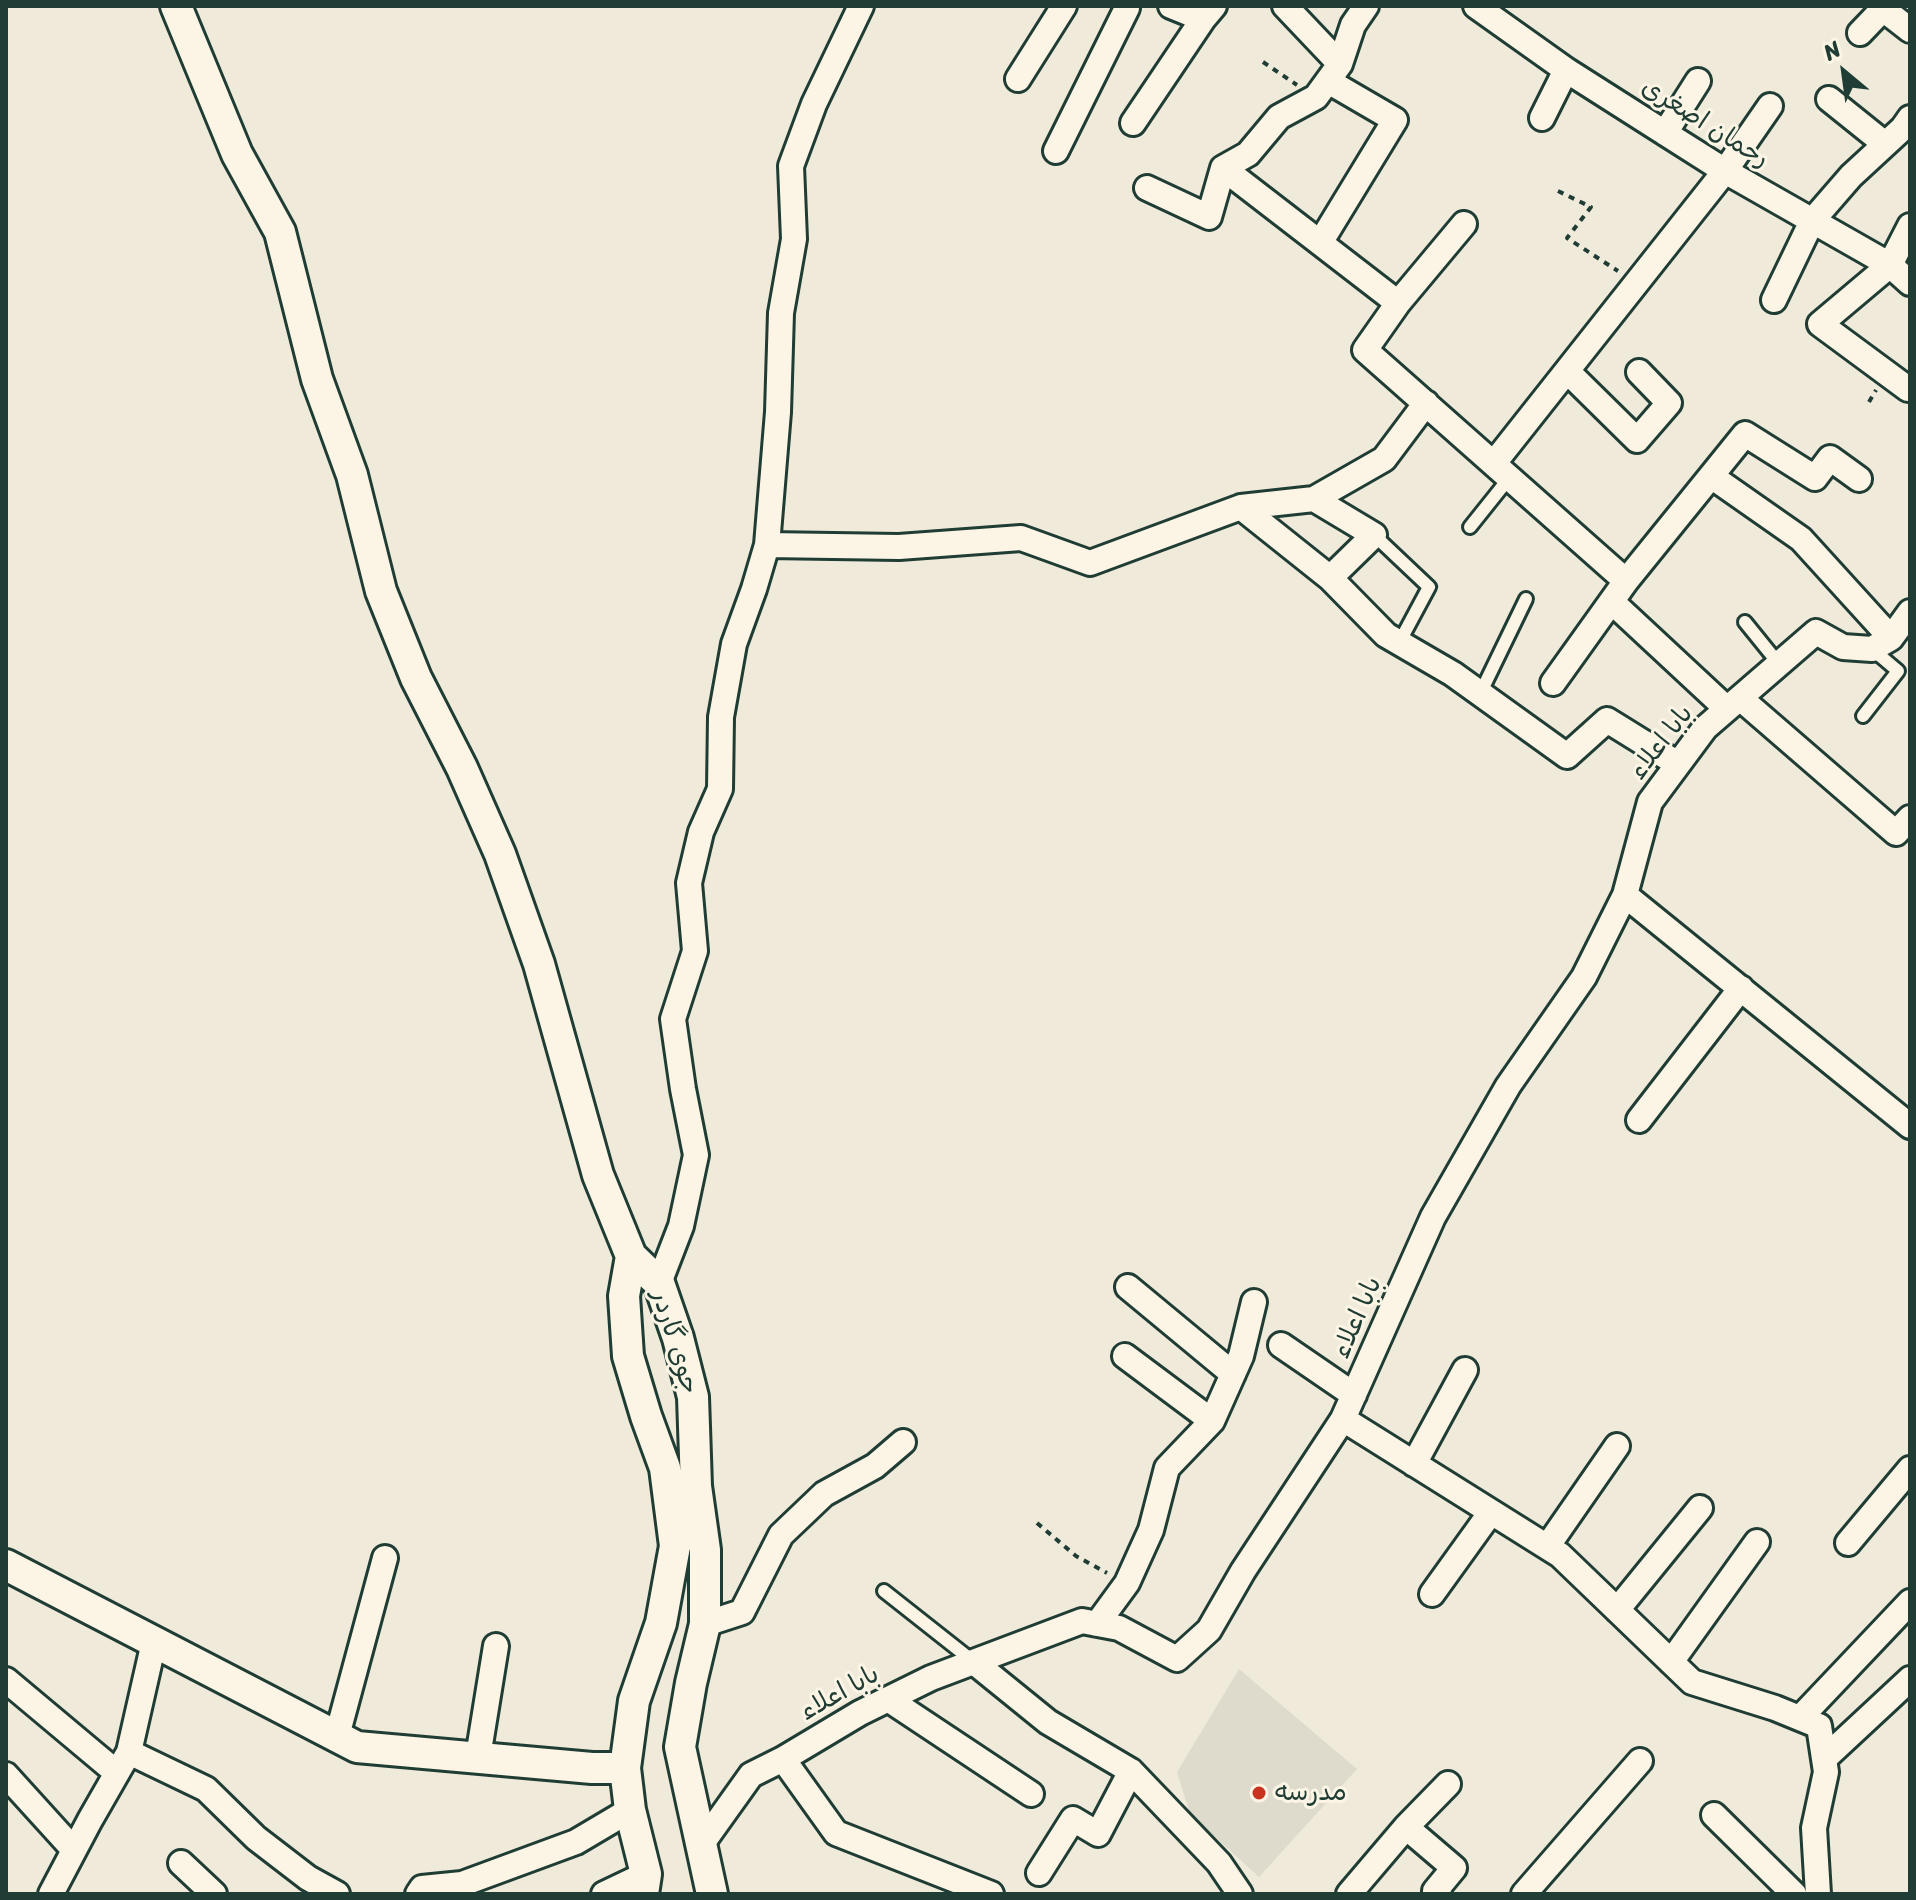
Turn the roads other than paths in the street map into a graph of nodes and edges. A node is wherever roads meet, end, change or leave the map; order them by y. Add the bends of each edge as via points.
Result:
1 (176, 6) edge
2 (861, 6) edge
3 (1064, 6) edge
4 (1171, 6) edge
5 (1285, 6) edge
6 (1366, 6) edge
7 (1130, 7) edge
8 (1486, 9) edge
9 (1208, 13) edge
10 (1910, 30) edge
11 (1860, 33) dead end
12 (1566, 70) junction
13 (1018, 79) dead end
14 (1328, 81) junction
15 (1698, 81) dead end
16 (1829, 99) dead end
17 (1770, 106) dead end
18 (1542, 118) dead end
19 (1910, 118) edge
20 (1133, 123) dead end
21 (1665, 133) junction
22 (1885, 144) junction
23 (1056, 151) dead end
24 (1223, 168) junction
25 (1725, 171) junction
26 (1147, 188) dead end
27 (1812, 221) junction
28 (1464, 224) dead end
29 (1910, 226) edge
30 (1320, 243) junction
31 (1890, 265) junction
32 (1910, 283) edge
33 (1774, 300) dead end
34 (1398, 303) junction
35 (1567, 371) junction
36 (1639, 372) dead end
37 (1910, 386) edge
38 (1426, 403) junction
39 (1502, 470) junction
40 (1711, 476) junction
41 (1859, 479) dead end
42 (1314, 499) junction
43 (1241, 507) junction
44 (1470, 527) dead end
45 (1374, 535) junction
46 (767, 545) junction
47 (1330, 578) junction
48 (1626, 581) junction
49 (1526, 599) dead end
50 (1612, 602) junction
51 (1910, 612) edge
52 (1745, 622) dead end
53 (1399, 643) junction
54 (1881, 644) junction
55 (1779, 664) junction
56 (1553, 683) dead end
57 (1480, 694) junction
58 (1734, 704) junction
59 (1863, 716) dead end
60 (1678, 764) junction
61 (1910, 818) edge
62 (1625, 895) junction
63 (1741, 988) junction
64 (1639, 1120) dead end
65 (1910, 1126) edge
66 (631, 1256) junction
67 (659, 1283) junction
68 (1128, 1287) dead end
69 (1254, 1302) dead end
70 (1281, 1345) dead end
71 (1125, 1356) dead end
72 (1465, 1370) dead end
73 (1233, 1374) junction
74 (1354, 1395) junction
75 (1343, 1419) junction
76 (1212, 1421) junction
77 (903, 1442) dead end
78 (1617, 1446) dead end
79 (1414, 1464) junction
80 (1910, 1469) edge
81 (1700, 1508) dead end
82 (1491, 1512) junction
83 (1757, 1542) dead end
84 (1848, 1543) dead end
85 (1547, 1547) junction
86 (385, 1558) dead end
87 (6, 1565) edge
88 (884, 1591) dead end
89 (1432, 1594) dead end
90 (1910, 1602) edge
91 (1617, 1610) junction
92 (661, 1623) junction
93 (705, 1624) junction
94 (1097, 1624) junction
95 (154, 1642) junction
96 (496, 1646) dead end
97 (974, 1662) junction
98 (1671, 1662) junction
99 (1910, 1679) edge
100 (6, 1680) edge
101 (888, 1699) junction
102 (1800, 1718) junction
103 (337, 1736) junction
104 (478, 1757) junction
105 (783, 1759) junction
106 (1824, 1759) junction
107 (1640, 1761) dead end
108 (123, 1763) junction
109 (625, 1768) junction
110 (1131, 1771) junction
111 (6, 1775) edge
112 (1448, 1784) dead end
113 (1031, 1794) dead end
114 (630, 1810) junction
115 (1714, 1815) dead end
116 (1406, 1827) junction
117 (701, 1845) junction
118 (74, 1850) junction
119 (181, 1863) dead end
120 (1039, 1873) dead end
121 (644, 1884) edge
122 (51, 1894) edge
123 (214, 1894) edge
124 (337, 1894) edge
125 (418, 1894) edge
126 (604, 1894) edge
127 (712, 1894) edge
128 (991, 1894) edge
129 (1240, 1894) edge
130 (1349, 1894) edge
131 (1439, 1894) edge
132 (1524, 1894) edge
133 (1794, 1894) edge
134 (1818, 1894) edge

1 - 66 street via 237,154 280,232 317,379 352,475 381,591 500,854 539,964 598,1175
2 - 46 street via 791,166 794,239 781,313
3 - 13 street
4 - 9 street
5 - 14 street
6 - 14 street
7 - 23 street
8 - 12 street, رحمان اصغری
9 - 20 street
10 - 11 street via 1883,9
12 - 18 street
12 - 21 street, رحمان اصغری
14 - 24 street via 1279,117 1248,154
14 - 30 street via 1395,120
15 - 21 street
16 - 22 street
17 - 25 street
19 - 22 street
21 - 25 street, رحمان اصغری
22 - 27 street
24 - 26 street via 1209,217
24 - 30 street
25 - 27 street, رحمان اصغری
25 - 35 street
27 - 31 street, رحمان اصغری
27 - 33 street
28 - 34 street
29 - 31 street
30 - 34 street
31 - 32 street, رحمان اصغری
31 - 37 street via 1820,324
34 - 38 street via 1365,350
35 - 36 street via 1637,440 1669,403
35 - 39 street
38 - 39 street
38 - 42 street via 1384,459
39 - 44 lane
39 - 48 street
40 - 41 street via 1745,434 1815,478 1830,458
40 - 48 street
40 - 54 street via 1801,539
42 - 43 street
42 - 45 street
43 - 46 street via 1090,563 1021,538 899,547
43 - 47 street
45 - 47 street
45 - 53 lane via 1429,587
46 - 67 street via 734,644 721,717 720,789 701,832 689,883 695,951 673,1019 696,1155 681,1226
47 - 53 street
48 - 50 street
49 - 57 lane
50 - 56 street
50 - 58 street
51 - 54 street
52 - 55 lane
53 - 57 street
54 - 55 street, بابا اعلاء via 1843,647 1816,632
54 - 59 lane via 1898,671
55 - 58 street, بابا اعلاء
57 - 60 street via 1567,756 1607,720
58 - 60 street, بابا اعلاء via 1705,728
58 - 61 street via 1896,833
60 - 62 street, بابا اعلاء via 1650,802
62 - 63 street
62 - 74 street, بابا اعلاء via 1584,977 1508,1086 1433,1217
63 - 64 street
63 - 65 street
66 - 67 street, جوی گاردر
66 - 92 street, جوی گاردر via 624,1296 628,1356 665,1468 675,1546
67 - 93 street, جوی گاردر via 693,1397
68 - 73 street
69 - 73 street
70 - 74 street
71 - 76 street
72 - 79 street
73 - 76 street
74 - 75 street, بابا اعلاء
75 - 79 street
75 - 94 street, بابا اعلاء via 1209,1630 1177,1659 1119,1628
76 - 94 street via 1167,1468 1151,1530 1127,1583
77 - 93 street via 875,1466 824,1494 781,1535 742,1612
78 - 85 street
79 - 82 street
80 - 84 street
81 - 91 street
82 - 85 street
82 - 89 street
83 - 98 street
85 - 91 street
86 - 103 street
87 - 95 street
88 - 97 lane
90 - 102 street
91 - 98 street
92 - 93 street
92 - 109 street, جوی گاردر via 634,1701
93 - 117 street, جوی گاردر via 680,1747
94 - 97 street, بابا اعلاء via 1082,1621
95 - 103 street
95 - 108 street
96 - 104 street
97 - 101 street, بابا اعلاء
97 - 110 street via 1048,1722
98 - 102 street via 1692,1682
99 - 106 street
100 - 108 street
101 - 105 street, بابا اعلاء
101 - 113 street
102 - 106 street via 1819,1726
103 - 104 street via 357,1747
104 - 109 street
105 - 117 street, بابا اعلاء via 751,1775
105 - 128 street via 836,1833
106 - 134 street via 1814,1828
107 - 132 street
108 - 118 street
108 - 124 street via 206,1789 256,1838
109 - 114 street, جوی گاردر
110 - 120 street via 1098,1834 1073,1819
110 - 129 street via 1219,1863
111 - 118 street
112 - 116 street
114 - 121 street, جوی گاردر
114 - 125 street via 576,1842 462,1884 422,1888
115 - 133 street
116 - 130 street
116 - 131 street via 1454,1868 1435,1891
117 - 127 street, جوی گاردر
118 - 122 street
119 - 123 street
121 - 126 street

